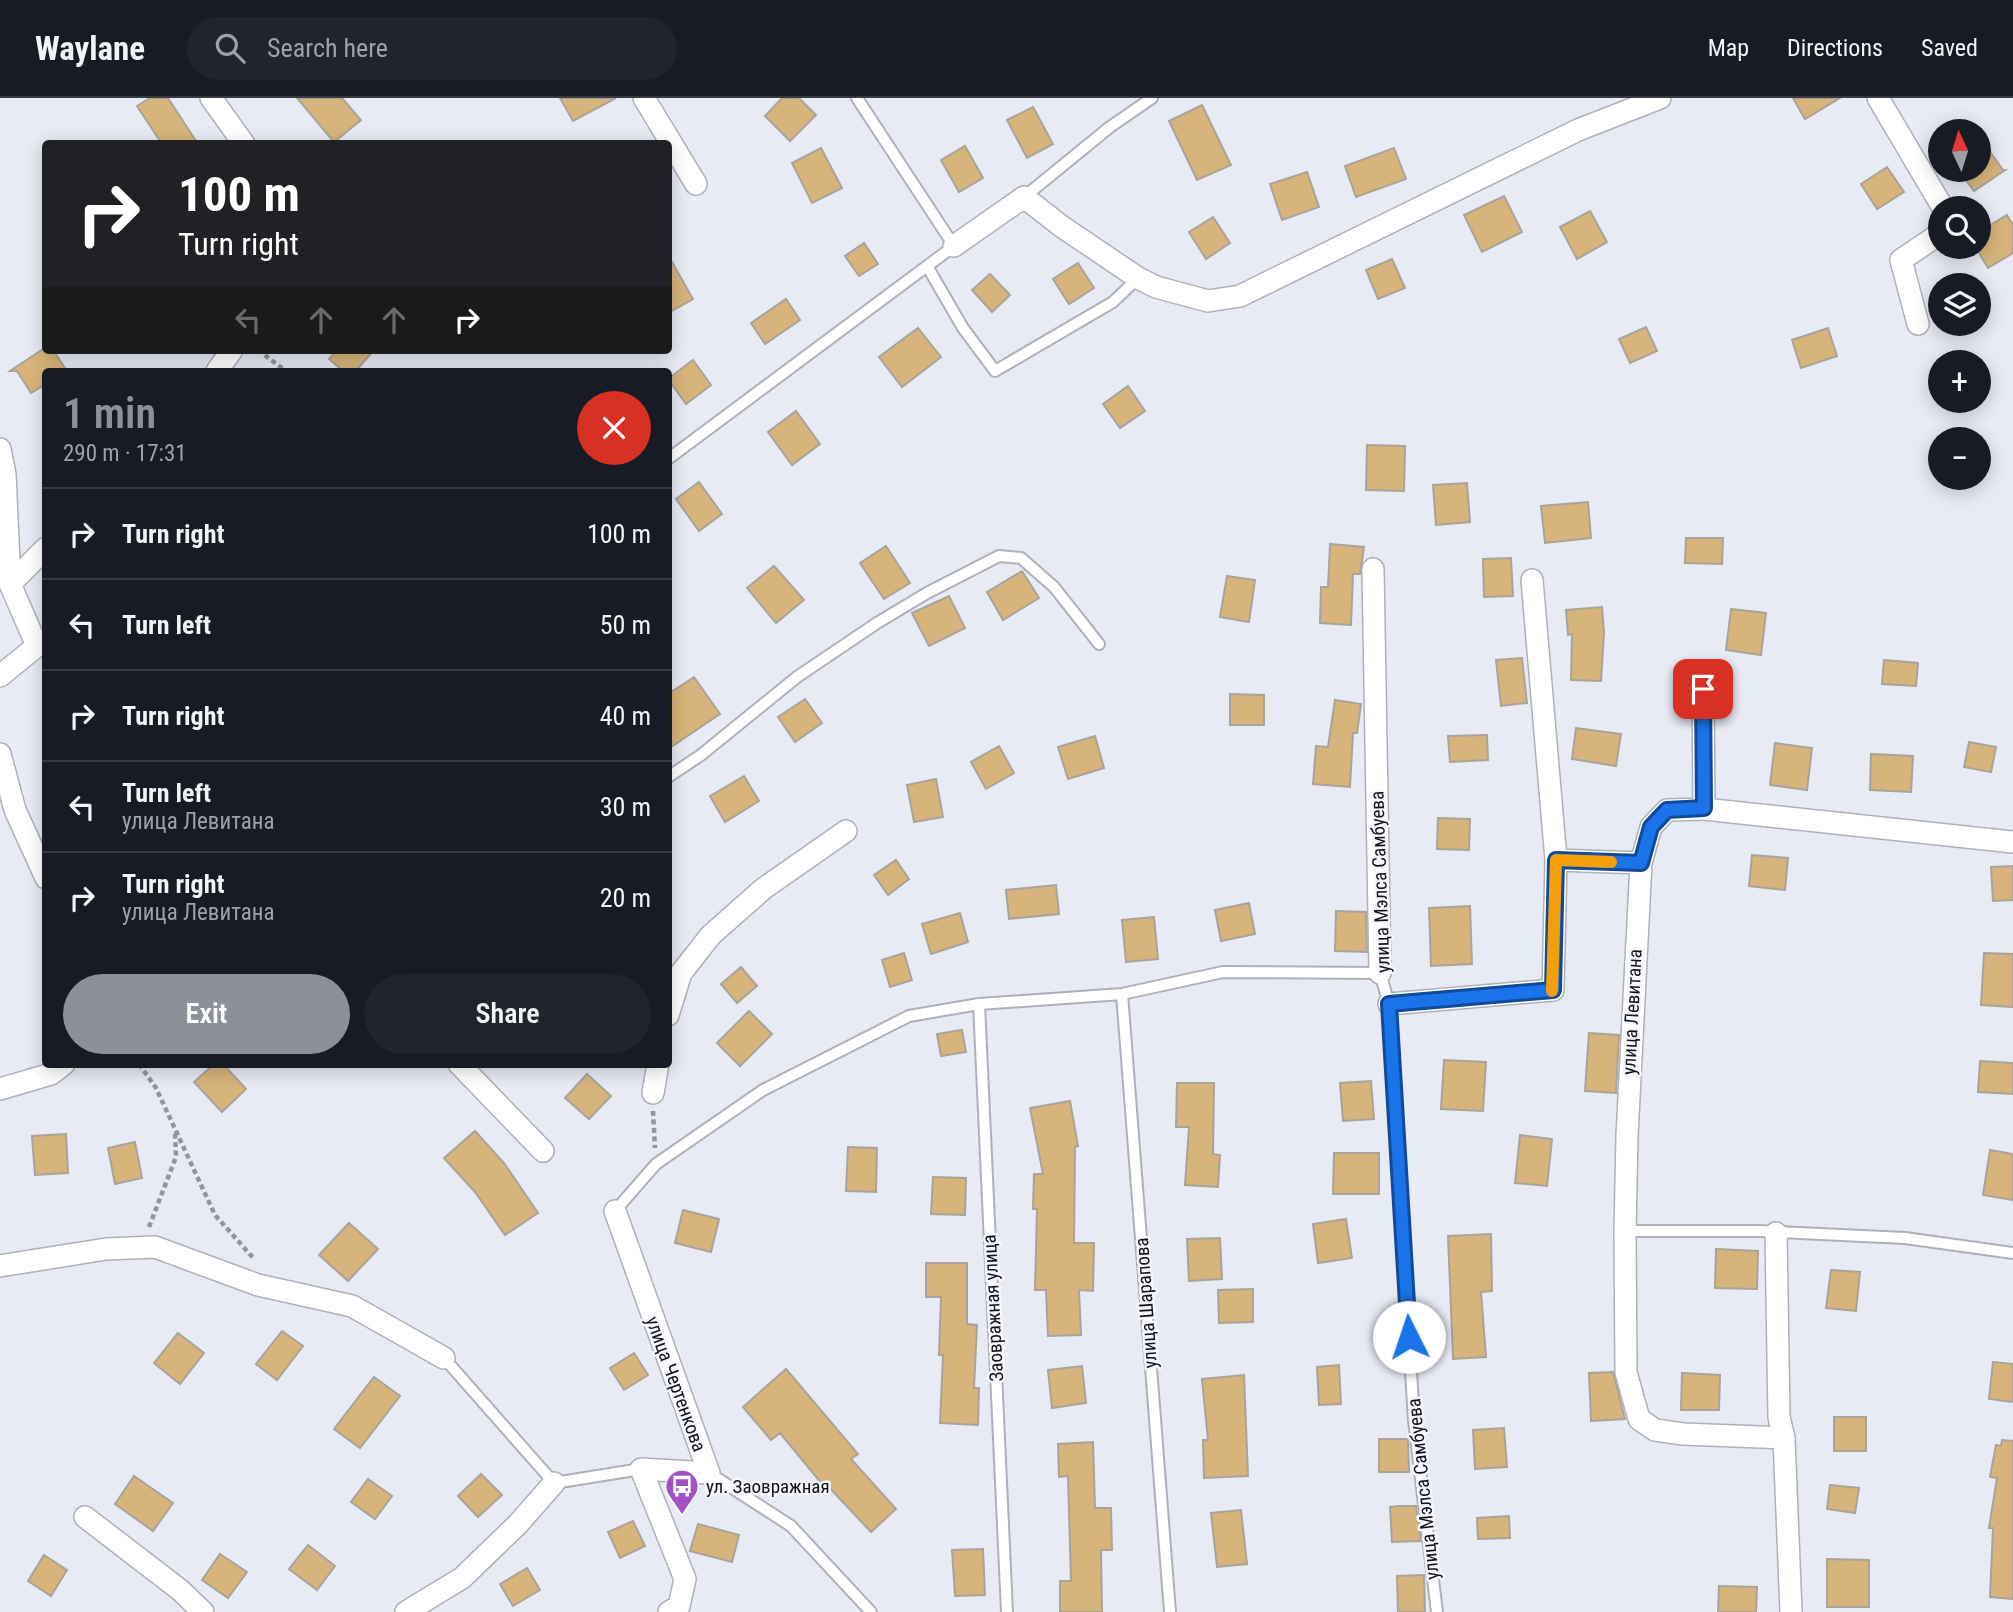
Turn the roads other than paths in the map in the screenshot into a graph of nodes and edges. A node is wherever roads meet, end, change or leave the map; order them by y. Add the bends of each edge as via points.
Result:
1 (211, 98) edge
2 (644, 98) edge
3 (857, 98) edge
4 (1152, 98) edge
5 (1660, 98) edge
6 (1878, 98) edge
7 (241, 140) edge
8 (669, 140) edge
9 (672, 144) edge
10 (696, 184) dead end
11 (1935, 196) edge
12 (1024, 197) junction
13 (1928, 242) edge
14 (954, 246) junction
15 (927, 266) junction
16 (1138, 278) junction
17 (1918, 324) dead end
18 (0, 449) edge
19 (672, 456) edge
20 (3, 520) edge
21 (42, 552) edge
22 (1373, 569) dead end
23 (1532, 580) dead end
24 (10, 584) junction
25 (1099, 644) dead end
26 (41, 647) edge
27 (0, 676) edge
28 (1703, 689) dead end
29 (0, 754) edge
30 (672, 774) edge
31 (1704, 808) junction
32 (846, 831) dead end
33 (2013, 842) edge
34 (1556, 860) junction
35 (1641, 863) junction
36 (42, 869) edge
37 (1380, 973) junction
38 (1122, 994) junction
39 (672, 1002) edge
40 (979, 1004) junction
41 (1389, 1004) junction
42 (59, 1068) edge
43 (462, 1068) edge
44 (652, 1068) edge
45 (657, 1068) edge
46 (0, 1089) edge
47 (653, 1093) joint
48 (543, 1151) dead end
49 (615, 1211) joint
50 (1625, 1231) junction
51 (1776, 1233) junction
52 (2013, 1253) edge
53 (0, 1266) edge
54 (444, 1358) joint
55 (1784, 1438) junction
56 (641, 1469) junction
57 (709, 1473) junction
58 (554, 1483) junction
59 (85, 1517) dead end
60 (204, 1612) edge
61 (406, 1612) edge
62 (669, 1612) edge
63 (871, 1612) edge
64 (1007, 1612) edge
65 (1170, 1612) edge
66 (1437, 1612) edge
67 (1791, 1612) edge

1 - 7 street
2 - 8 street
3 - 14 lane
4 - 12 lane
5 - 16 street via 1578,130 1240,296 1208,301
6 - 11 street
9 - 10 street
12 - 14 street
12 - 16 street
13 - 17 street via 1901,260
14 - 15 lane
15 - 16 lane via 995,371 1113,302
15 - 19 lane
18 - 20 street via 5,474
20 - 24 street
21 - 24 street
22 - 37 street, улица Мэлса Самбуева
23 - 34 street
24 - 26 street
25 - 30 lane via 1054,587 1021,558 999,556 877,623 797,677
26 - 27 street
28 - 31 street
29 - 36 street via 15,810
31 - 33 street, улица Левитана
31 - 35 street, улица Левитана via 1667,810 1651,827
32 - 39 street via 763,889 711,935 681,973
34 - 35 street
34 - 41 street via 1553,990
35 - 50 street, улица Левитана
37 - 38 lane via 1223,972
37 - 41 lane, улица Мэлса Самбуева
38 - 40 lane
38 - 65 lane, улица Шарапова
40 - 49 lane via 909,1016 763,1090 656,1164
40 - 64 lane, Заовражная улица
41 - 66 lane, улица Мэлса Самбуева via 1415,1421
42 - 46 street
43 - 48 street
44 - 47 lane
45 - 47 street
49 - 57 street, улица Чертенкова
50 - 51 lane
50 - 55 street, улица Левитана via 1626,1372 1639,1419 1655,1430 1683,1434
51 - 52 lane via 1905,1238
51 - 55 street via 1779,1417
53 - 54 street via 106,1249 155,1247 258,1285 352,1306
54 - 58 lane
55 - 67 street
56 - 57 street
56 - 58 lane
56 - 62 street via 685,1579 679,1605
57 - 63 lane, улица Чертенкова via 791,1526
58 - 61 street via 462,1578
59 - 60 street

